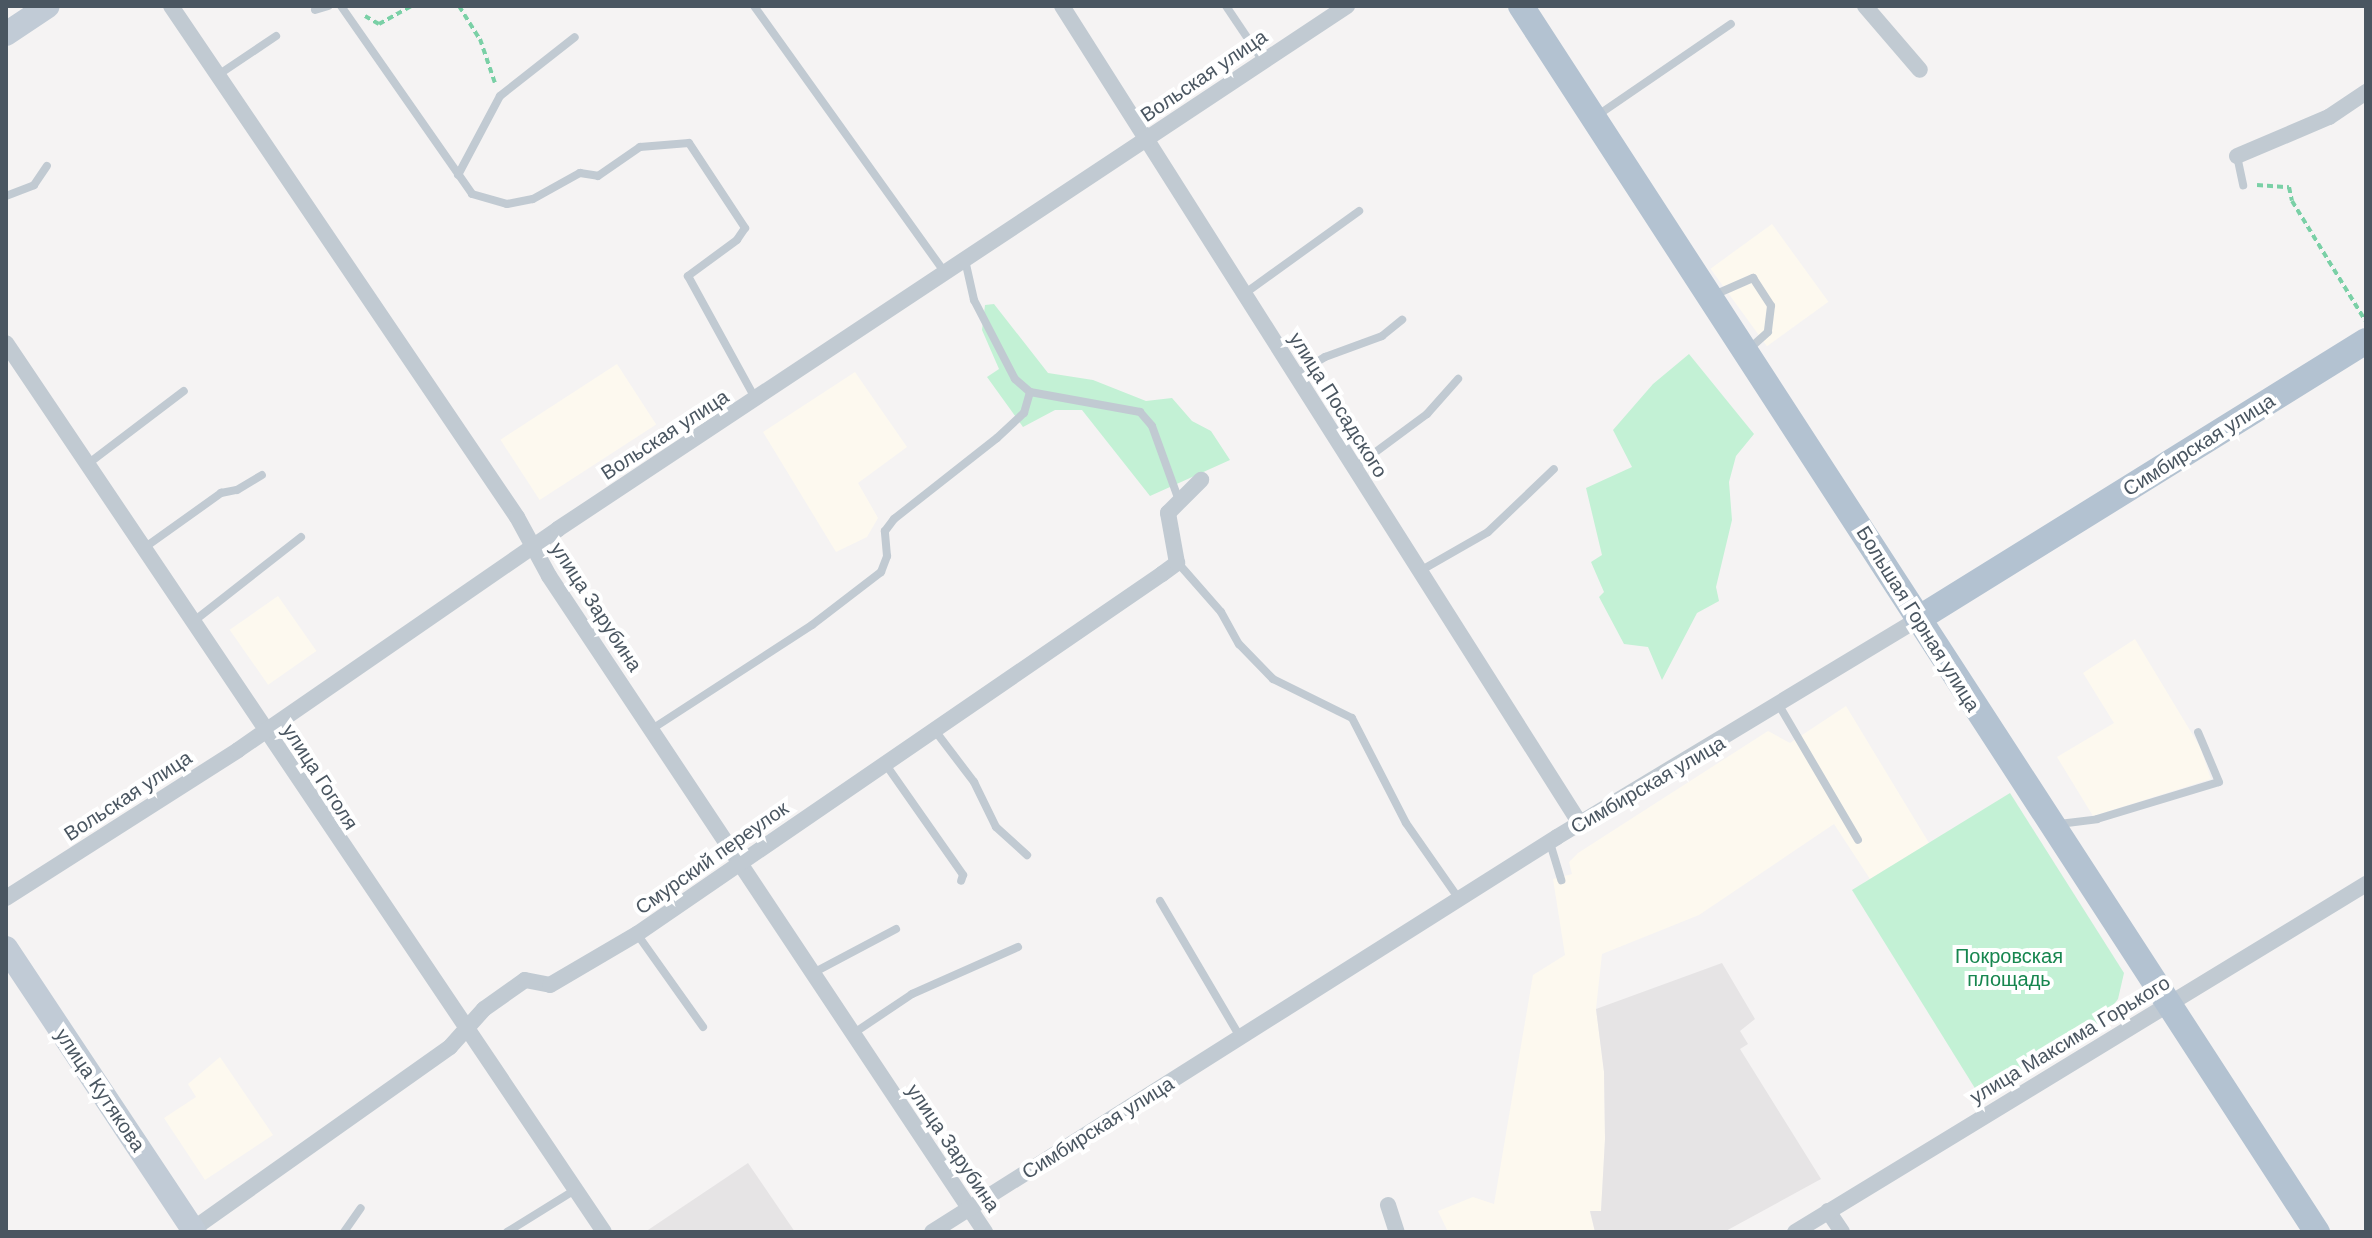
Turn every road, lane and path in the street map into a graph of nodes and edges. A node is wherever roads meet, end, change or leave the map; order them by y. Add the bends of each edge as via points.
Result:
1 (48, 6) edge
2 (171, 6) edge
3 (328, 6) edge
4 (341, 6) edge
5 (412, 6) edge
6 (459, 6) edge
7 (754, 6) edge
8 (1062, 6) edge
9 (1226, 6) edge
10 (1347, 6) edge
11 (1521, 6) edge
12 (1865, 6) edge
13 (315, 10) dead end
14 (356, 12) dead end
15 (1731, 24) dead end
16 (6, 34) edge
17 (276, 36) dead end
18 (575, 37) dead end
19 (1263, 61) junction
20 (1920, 70) dead end
21 (218, 75) junction
22 (2366, 92) edge
23 (500, 96) junction
24 (1594, 117) junction
25 (1147, 139) junction
26 (2237, 156) joint
27 (47, 166) dead end
28 (458, 175) junction
29 (2243, 185) joint
30 (6, 196) edge
31 (1359, 211) dead end
32 (965, 260) junction
33 (945, 273) junction
34 (1244, 294) junction
35 (1711, 296) junction
36 (1402, 320) dead end
37 (2366, 322) edge
38 (2366, 341) edge
39 (6, 343) edge
40 (1747, 351) junction
41 (1295, 375) junction
42 (1458, 379) dead end
43 (184, 391) dead end
44 (1030, 392) junction
45 (755, 399) junction
46 (89, 463) junction
47 (1353, 468) junction
48 (1554, 469) dead end
49 (262, 475) dead end
50 (1201, 480) dead end
51 (1178, 498) junction
52 (301, 537) dead end
53 (534, 547) junction
54 (144, 548) junction
55 (1177, 563) junction
56 (1419, 571) junction
57 (1918, 619) junction
58 (193, 622) junction
59 (1780, 707) junction
60 (933, 728) junction
61 (652, 729) junction
62 (265, 730) junction
63 (2198, 732) dead end
64 (883, 761) junction
65 (1581, 825) junction
66 (2050, 826) junction
67 (1858, 840) dead end
68 (1549, 842) junction
69 (1027, 855) dead end
70 (743, 864) junction
71 (1561, 880) dead end
72 (961, 881) dead end
73 (2366, 884) edge
74 (6, 898) edge
75 (1459, 899) junction
76 (1160, 901) dead end
77 (896, 929) dead end
78 (637, 934) junction
79 (1018, 947) dead end
80 (6, 948) edge
81 (813, 973) junction
82 (2168, 1003) junction
83 (703, 1027) dead end
84 (466, 1032) junction
85 (853, 1034) junction
86 (1240, 1038) junction
87 (575, 1190) junction
88 (1388, 1205) dead end
89 (361, 1208) dead end
90 (969, 1209) junction
91 (1828, 1211) junction
92 (194, 1231) edge
93 (344, 1232) edge
94 (507, 1232) edge
95 (604, 1232) edge
96 (932, 1232) edge
97 (985, 1232) edge
98 (1397, 1232) edge
99 (1795, 1232) edge
100 (1842, 1232) edge
101 (2317, 1232) edge

1 - 16 street
2 - 21 street, улица Зарубина
3 - 13 lane
4 - 28 lane
5 - 14 path via 379,24
6 - 23 path via 480,39
7 - 33 lane
8 - 25 street, улица Посадского
9 - 19 lane
10 - 19 street, Вольская улица
11 - 24 main road, Большая Горная улица
12 - 20 street
15 - 24 lane
17 - 21 lane
18 - 23 lane
19 - 25 street, Вольская улица
21 - 53 street, улица Зарубина
22 - 26 street via 2329,117
23 - 28 lane
24 - 35 main road, Большая Горная улица
25 - 32 street, Вольская улица
25 - 34 street, улица Посадского
26 - 29 lane
27 - 30 lane via 34,185
28 - 45 lane via 472,194 507,204 533,199 580,173 598,176 640,147 689,143 745,228 737,240 688,276
29 - 37 path via 2289,187 2296,209
31 - 34 lane
32 - 33 street, Вольская улица
32 - 44 lane via 974,300 994,346
33 - 45 street, Вольская улица
34 - 41 street, улица Посадского
35 - 40 main road, Большая Горная улица
35 - 40 lane via 1753,278 1771,306 1768,332
36 - 41 lane via 1382,336 1338,351
38 - 57 main road, Симбирская улица
39 - 46 street, улица Гоголя
40 - 57 main road, Большая Горная улица
41 - 47 street, улица Посадского
42 - 47 lane via 1427,414
43 - 46 lane
44 - 51 lane via 1140,412 1157,437
44 - 61 lane via 1024,413 894,519 885,531 887,556 881,572 812,625
45 - 53 street, Вольская улица
46 - 54 street, улица Гоголя
47 - 56 street, улица Посадского
48 - 56 lane via 1488,532
49 - 54 lane via 221,493
50 - 51 street
51 - 55 street via 1168,513
52 - 58 lane
53 - 61 street, улица Зарубина
53 - 62 street, Вольская улица
54 - 58 street, улица Гоголя
55 - 60 street, Смурский переулок
55 - 75 lane via 1273,679 1352,718 1406,823
56 - 65 street, улица Посадского
57 - 59 street, Симбирская улица
57 - 66 main road, Большая Горная улица
58 - 62 street, улица Гоголя
59 - 65 street, Симбирская улица
59 - 67 lane
60 - 64 street, Смурский переулок
60 - 69 lane via 974,782 996,827
61 - 70 street, улица Зарубина
62 - 74 street, Вольская улица
62 - 84 street, улица Гоголя
63 - 66 lane via 2222,777 2219,782 2097,819
64 - 70 street, Смурский переулок
64 - 72 lane via 963,875
65 - 68 street, Симбирская улица
66 - 82 main road, Большая Горная улица
68 - 71 lane
68 - 75 street, Симбирская улица
70 - 78 street, Смурский переулок
70 - 81 street, улица Зарубина
73 - 82 street, улица Максима Горького
75 - 86 street, Симбирская улица
76 - 86 lane
77 - 81 lane
78 - 83 lane
78 - 84 street, Смурский переулок via 550,985 525,980 484,1009
79 - 85 lane via 912,994
80 - 92 street, улица Кутякова
81 - 85 street, улица Зарубина
82 - 91 street, улица Максима Горького
82 - 101 main road, Большая Горная улица
84 - 87 street, улица Гоголя
84 - 92 street, Смурский переулок
85 - 90 street, улица Зарубина
86 - 90 street, Симбирская улица
87 - 94 lane
87 - 95 street, улица Гоголя
88 - 98 street
89 - 93 lane
90 - 96 street, Симбирская улица
90 - 97 street, улица Зарубина
91 - 99 street, улица Максима Горького
91 - 100 street

